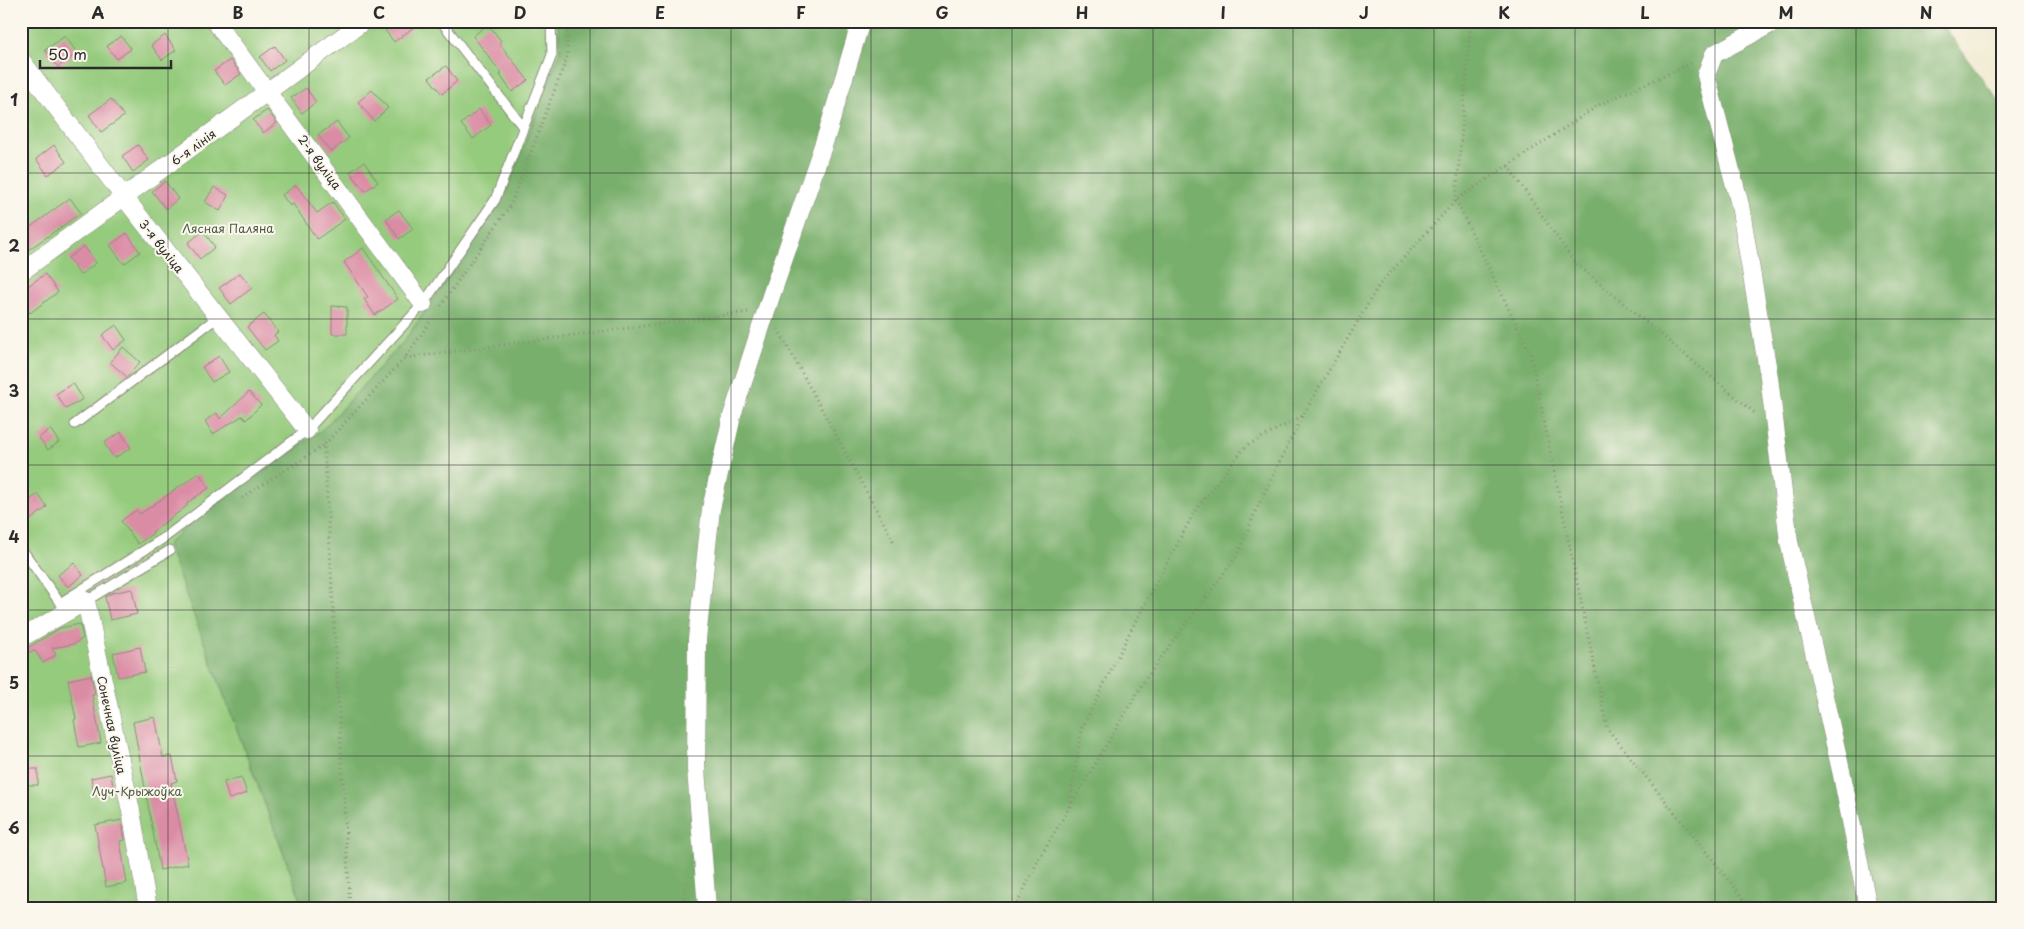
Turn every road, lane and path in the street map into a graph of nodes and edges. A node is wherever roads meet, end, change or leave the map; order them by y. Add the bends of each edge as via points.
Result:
1 (215, 21) edge
2 (364, 21) edge
3 (441, 21) edge
4 (550, 21) edge
5 (861, 21) edge
6 (1471, 21) edge
7 (1776, 21) edge
8 (1714, 54) junction
9 (21, 60) edge
10 (268, 93) junction
11 (523, 127) junction
12 (1508, 166) junction
13 (124, 197) junction
14 (1456, 200) junction
15 (21, 272) edge
16 (423, 304) junction
17 (761, 310) junction
18 (218, 317) junction
19 (1303, 415) junction
20 (75, 424) dead end
21 (307, 430) junction
22 (1776, 431) junction
23 (324, 445) junction
24 (240, 499) dead end
25 (895, 544) dead end
26 (21, 548) edge
27 (170, 550) dead end
28 (86, 601) junction
29 (21, 638) edge
30 (1069, 809) junction
31 (148, 908) edge
32 (350, 908) edge
33 (707, 908) edge
34 (1014, 908) edge
35 (1751, 908) edge
36 (1868, 908) edge

1 - 10 street, 2-я вуліца
2 - 10 street, 6-я лінія
3 - 11 lane
4 - 11 lane via 552,55
5 - 17 street via 827,134
6 - 14 path
7 - 8 street
8 - 12 path via 1599,105
8 - 22 street via 1706,75 1740,205 1770,377
9 - 13 street, 3-я вуліца
10 - 13 street, 6-я лінія
10 - 16 street, 2-я вуліца
11 - 16 lane via 495,200
12 - 14 path
12 - 22 path via 1574,262
13 - 15 street, 6-я лінія
13 - 18 street, 3-я вуліца
14 - 19 path via 1379,285
14 - 35 path via 1530,353 1607,728
16 - 21 lane
17 - 23 path via 405,358
17 - 25 path
17 - 33 street via 710,509 697,639 696,769
18 - 20 lane
18 - 21 street, 3-я вуліца
19 - 30 path via 1238,554 1146,678
19 - 30 path via 1246,446 1196,509 1082,728
21 - 26 lane via 164,538 60,603
22 - 36 street via 1789,542 1842,775
23 - 24 path
23 - 32 path
27 - 28 lane
28 - 29 street
28 - 31 street, Сонечная вуліца via 131,811
30 - 34 path

